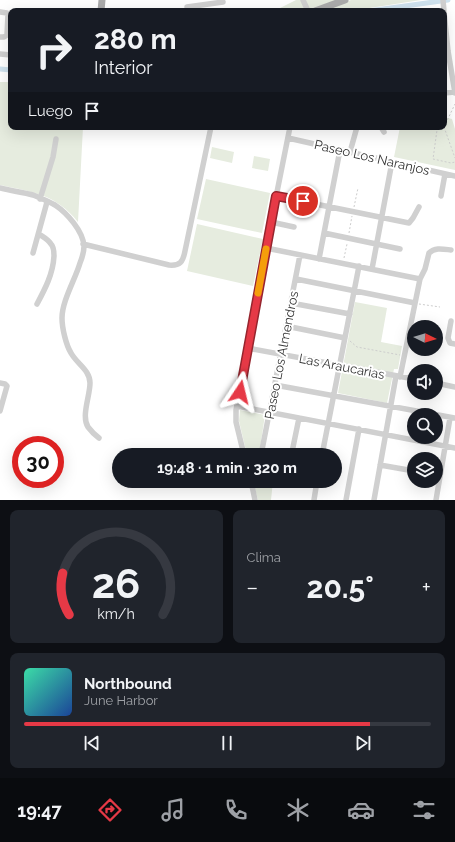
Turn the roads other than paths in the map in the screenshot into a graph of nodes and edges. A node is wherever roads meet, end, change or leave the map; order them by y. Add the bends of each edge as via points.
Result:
1 (345, 0) edge
2 (223, 2) dead end
3 (187, 7) dead end
4 (323, 8) edge
5 (0, 12) edge
6 (0, 37) edge
7 (447, 57) edge
8 (455, 92) edge
9 (210, 130) edge
10 (289, 130) edge
11 (356, 130) edge
12 (288, 138) junction
13 (56, 139) dead end
14 (340, 150) junction
15 (350, 152) junction
16 (392, 162) junction
17 (445, 174) junction
18 (455, 176) edge
19 (0, 188) edge
20 (276, 196) junction
21 (441, 196) dead end
22 (40, 198) junction
23 (47, 202) junction
24 (329, 206) junction
25 (419, 207) dead end
26 (382, 217) junction
27 (271, 222) junction
28 (294, 227) dead end
29 (324, 233) junction
30 (39, 234) junction
31 (83, 244) junction
32 (377, 244) junction
33 (266, 248) junction
34 (400, 249) dead end
35 (451, 250) dead end
36 (33, 253) dead end
37 (300, 255) junction
38 (319, 259) junction
39 (359, 266) junction
40 (372, 269) junction
41 (296, 279) junction
42 (420, 279) junction
43 (354, 291) junction
44 (291, 303) junction
45 (415, 303) junction
46 (37, 304) dead end
47 (350, 314) junction
48 (451, 321) dead end
49 (286, 326) junction
50 (345, 338) junction
51 (455, 344) edge
52 (247, 348) junction
53 (281, 354) junction
54 (340, 365) junction
55 (398, 376) junction
56 (407, 378) edge
57 (0, 383) edge
58 (443, 384) edge
59 (275, 385) junction
60 (455, 387) edge
61 (334, 396) junction
62 (237, 406) junction
63 (390, 406) junction
64 (0, 411) edge
65 (270, 412) junction
66 (299, 418) junction
67 (453, 418) edge
68 (329, 424) junction
69 (359, 429) junction
70 (385, 434) junction
71 (99, 438) dead end
72 (446, 446) junction
73 (242, 448) edge
74 (262, 448) edge
75 (293, 448) edge
76 (324, 448) edge
77 (455, 448) edge
78 (443, 457) edge
79 (380, 465) junction
80 (407, 470) edge
81 (252, 488) edge
82 (315, 488) edge
83 (437, 488) edge
84 (255, 500) edge
85 (314, 500) edge
86 (346, 500) edge
87 (374, 500) edge
88 (436, 500) edge

1 - 4 main road
2 - 3 street
5 - 6 street via 6,12 8,15 7,35 4,38
7 - 8 street
9 - 31 street via 184,258 180,263 169,265
10 - 12 street
11 - 15 street
12 - 14 street, Paseo Los Naranjos
12 - 20 street
13 - 22 street
14 - 15 street, Paseo Los Naranjos
14 - 24 street
15 - 16 street, Paseo Los Naranjos
16 - 17 street, Paseo Los Naranjos
16 - 26 street
17 - 18 street, Paseo Los Naranjos
17 - 21 street
19 - 22 street
20 - 24 street
20 - 27 street
22 - 23 street
23 - 30 street
23 - 31 street via 55,205 72,220
24 - 26 street
24 - 29 street
25 - 26 street via 409,223
26 - 32 street
27 - 28 street
27 - 33 street
29 - 32 street
29 - 38 street
30 - 36 street
30 - 46 street via 51,243 54,252 50,276
31 - 71 street via 80,264 62,319 70,353 89,375 85,418 89,429
32 - 34 street
32 - 40 street
33 - 37 street
33 - 52 street
35 - 42 street via 440,249 430,252
37 - 38 street
37 - 41 street, Paseo Los Almendros
38 - 39 street
39 - 40 street
39 - 43 street
40 - 42 street
41 - 43 street
41 - 44 street, Paseo Los Almendros
42 - 45 street
43 - 45 street
43 - 47 street
44 - 47 street
44 - 49 street, Paseo Los Almendros
45 - 55 street
47 - 50 street
48 - 51 street via 448,338 450,343
49 - 50 street
49 - 53 street, Paseo Los Almendros
50 - 54 street
52 - 53 street, Las Araucarias
52 - 62 street
53 - 54 street, Las Araucarias
53 - 59 street, Paseo Los Almendros
54 - 55 street, Las Araucarias
54 - 61 street
55 - 56 street, Las Araucarias
55 - 63 street
57 - 64 street via 7,386
58 - 60 street
59 - 61 street
59 - 65 street, Paseo Los Almendros
61 - 63 street
61 - 68 street
62 - 65 street
62 - 73 street via 236,422
63 - 67 street
63 - 70 street
65 - 66 street
65 - 74 street, Paseo Los Almendros
66 - 68 street
66 - 75 street
67 - 72 street
68 - 69 street
68 - 76 street
69 - 70 street
69 - 86 street
70 - 72 street
70 - 79 street
72 - 77 street
72 - 78 street
79 - 80 street
79 - 87 street
81 - 84 street
82 - 85 street
83 - 88 street

